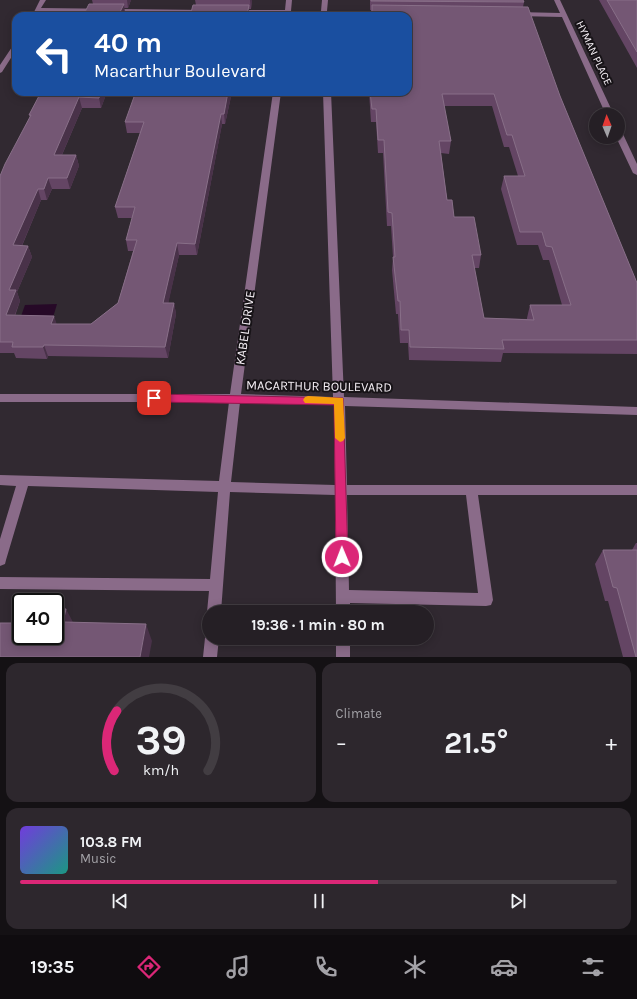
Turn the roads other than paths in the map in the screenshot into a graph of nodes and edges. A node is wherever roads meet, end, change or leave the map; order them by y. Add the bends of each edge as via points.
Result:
1 (43, 0) edge
2 (289, 0) edge
3 (325, 0) edge
4 (557, 0) edge
5 (36, 12) edge
6 (288, 12) edge
7 (324, 12) edge
8 (508, 14) edge
9 (564, 15) junction
10 (12, 52) edge
11 (0, 71) edge
12 (276, 96) edge
13 (327, 96) edge
14 (607, 108) edge
15 (624, 144) edge
16 (637, 173) edge
17 (0, 398) edge
18 (234, 398) junction
19 (339, 401) junction
20 (637, 411) edge
21 (0, 480) edge
22 (24, 480) junction
23 (224, 487) junction
24 (340, 490) junction
25 (471, 490) junction
26 (637, 490) edge
27 (0, 560) edge
28 (0, 583) edge
29 (216, 586) junction
30 (343, 596) junction
31 (215, 605) edge
32 (343, 605) edge
33 (211, 645) edge
34 (343, 645) edge
35 (210, 657) edge
36 (343, 657) edge

1 - 5 street
2 - 6 street
3 - 7 street
4 - 9 street, HYMAN PLACE
8 - 9 street
9 - 14 street, HYMAN PLACE
10 - 11 street
12 - 18 street, KABEL DRIVE
13 - 19 street
15 - 16 street
17 - 18 street, MACARTHUR BOULEVARD
18 - 19 street, MACARTHUR BOULEVARD
18 - 23 street, KABEL DRIVE
19 - 20 street, MACARTHUR BOULEVARD
19 - 24 street
21 - 22 street
22 - 23 street
22 - 27 street
23 - 24 street
23 - 29 street, KABEL DRIVE
24 - 25 street
24 - 30 street
25 - 26 street
25 - 30 street via 486,600
28 - 29 street
29 - 31 street, KABEL DRIVE
30 - 32 street
33 - 35 street
34 - 36 street

